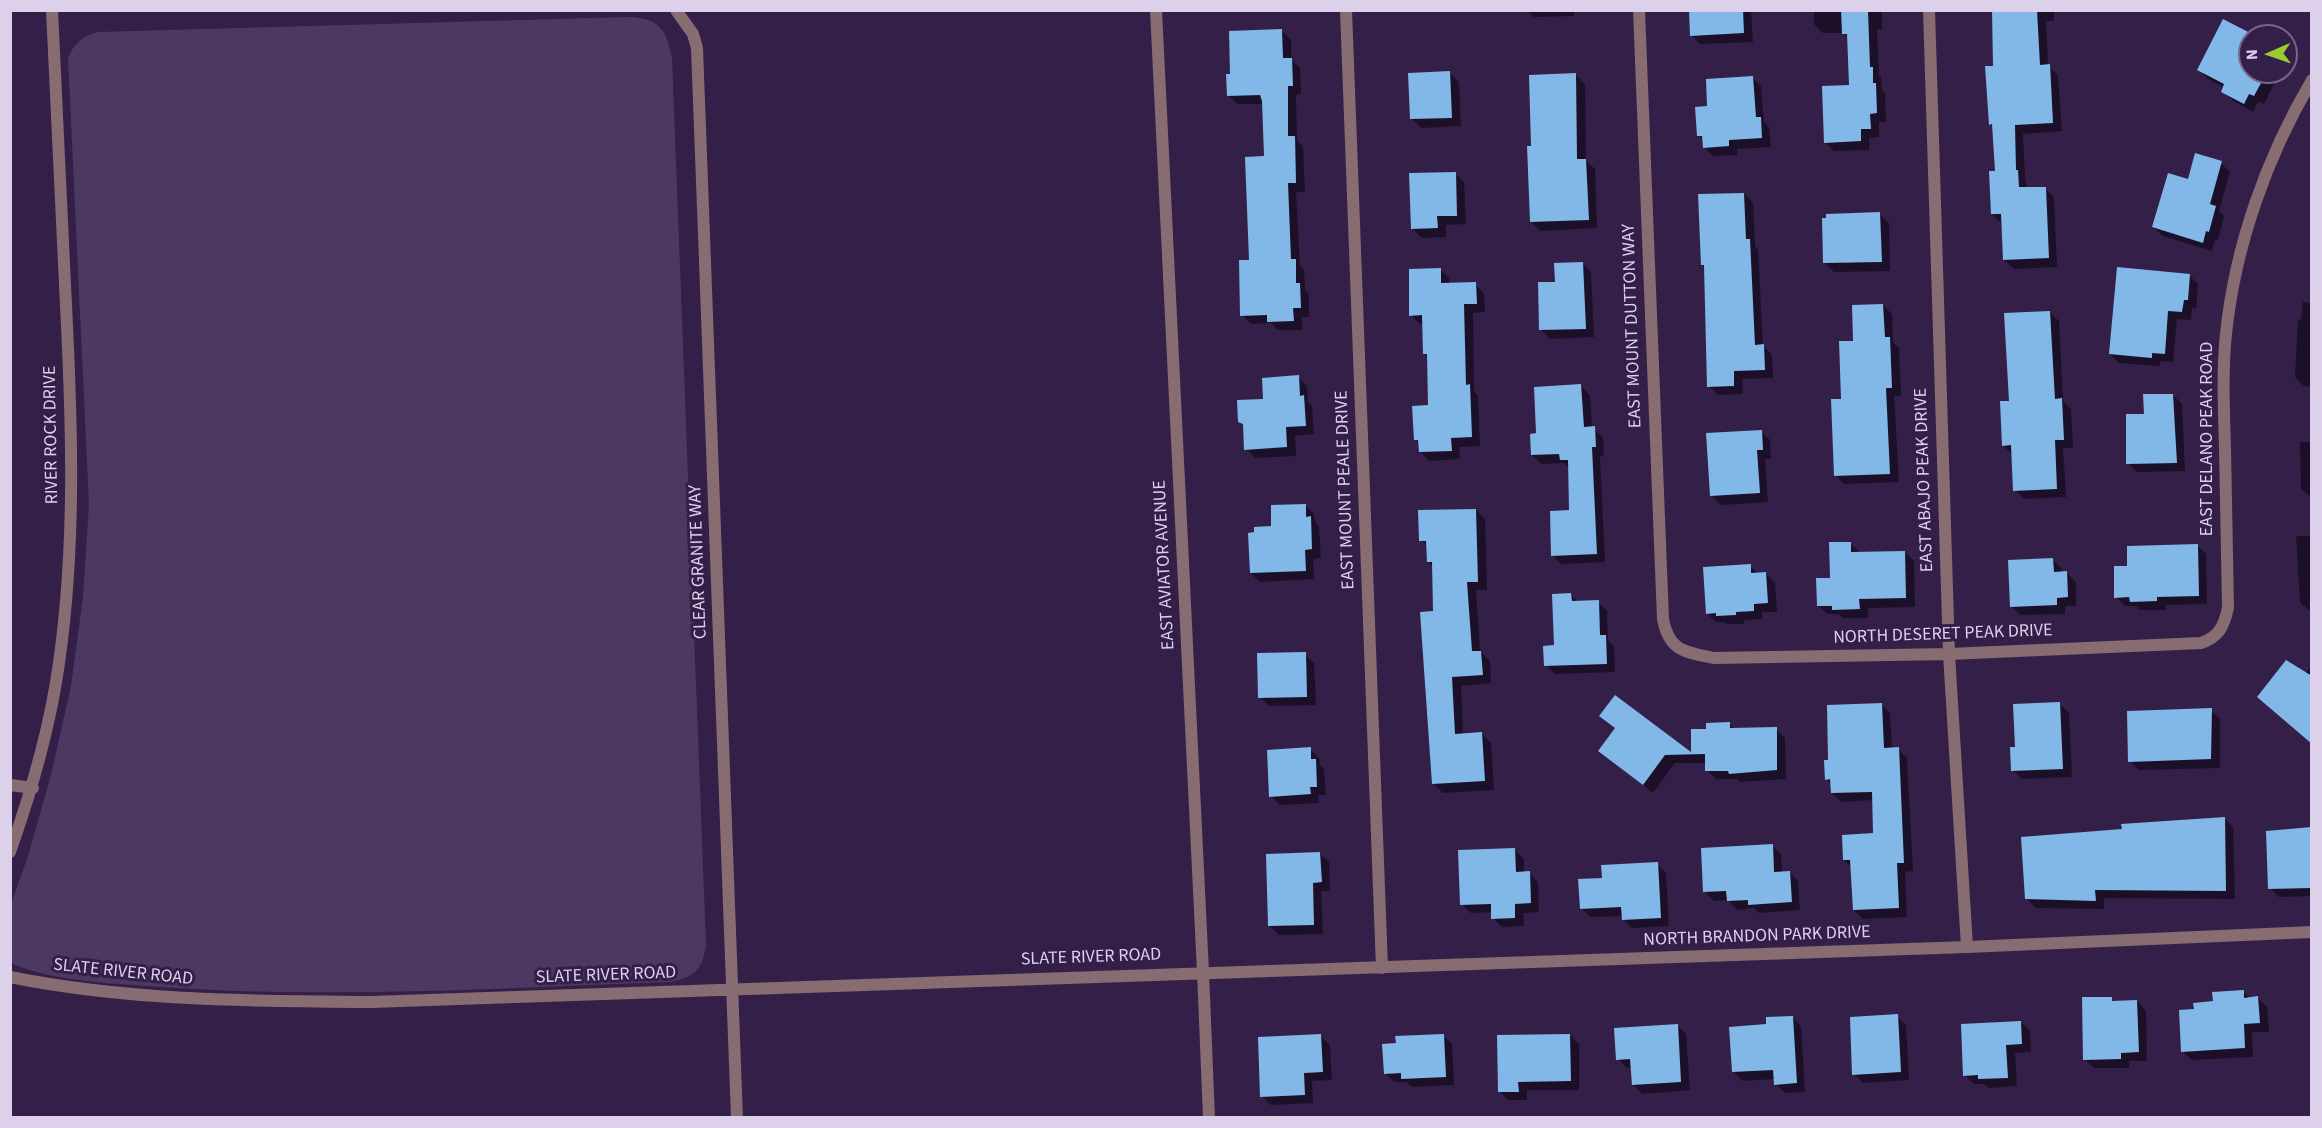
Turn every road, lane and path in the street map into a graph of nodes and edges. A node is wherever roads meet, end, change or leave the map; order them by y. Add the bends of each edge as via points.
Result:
1 (52, 10) edge
2 (676, 10) edge
3 (1156, 10) edge
4 (1346, 10) edge
5 (1639, 10) edge
6 (1929, 10) edge
7 (2312, 80) edge
8 (2219, 633) joint
9 (1669, 640) joint
10 (1949, 654) junction
11 (10, 785) edge
12 (33, 788) junction
13 (10, 852) edge
14 (2312, 932) edge
15 (1967, 947) junction
16 (1382, 968) junction
17 (1203, 972) junction
18 (10, 977) edge
19 (733, 990) junction
20 (738, 1118) edge
21 (1209, 1118) edge

1 - 12 street, RIVER ROCK DRIVE via 72,427 72,521 59,665
2 - 19 street, CLEAR GRANITE WAY via 693,33 697,48
3 - 17 street, EAST AVIATOR AVENUE
4 - 16 street, EAST MOUNT PEALE DRIVE
5 - 9 street, EAST MOUNT DUTTON WAY via 1662,607
6 - 10 street, EAST ABAJO PEAK DRIVE
7 - 8 street, EAST DELANO PEAK ROAD via 2266,175 2232,292 2224,376 2228,608
8 - 10 street, NORTH DESERET PEAK DRIVE via 2201,643
9 - 10 street, NORTH DESERET PEAK DRIVE via 1682,651 1714,658
10 - 15 street, EAST ABAJO PEAK DRIVE
11 - 12 street
12 - 13 street, RIVER ROCK DRIVE
14 - 15 street, NORTH BRANDON PARK DRIVE
15 - 16 street, NORTH BRANDON PARK DRIVE
16 - 17 street, NORTH BRANDON PARK DRIVE
17 - 19 street, SLATE RIVER ROAD
17 - 21 street, EAST AVIATOR AVENUE
18 - 19 street, SLATE RIVER ROAD via 90,991 264,1001 371,1002
19 - 20 street, CLEAR GRANITE WAY

